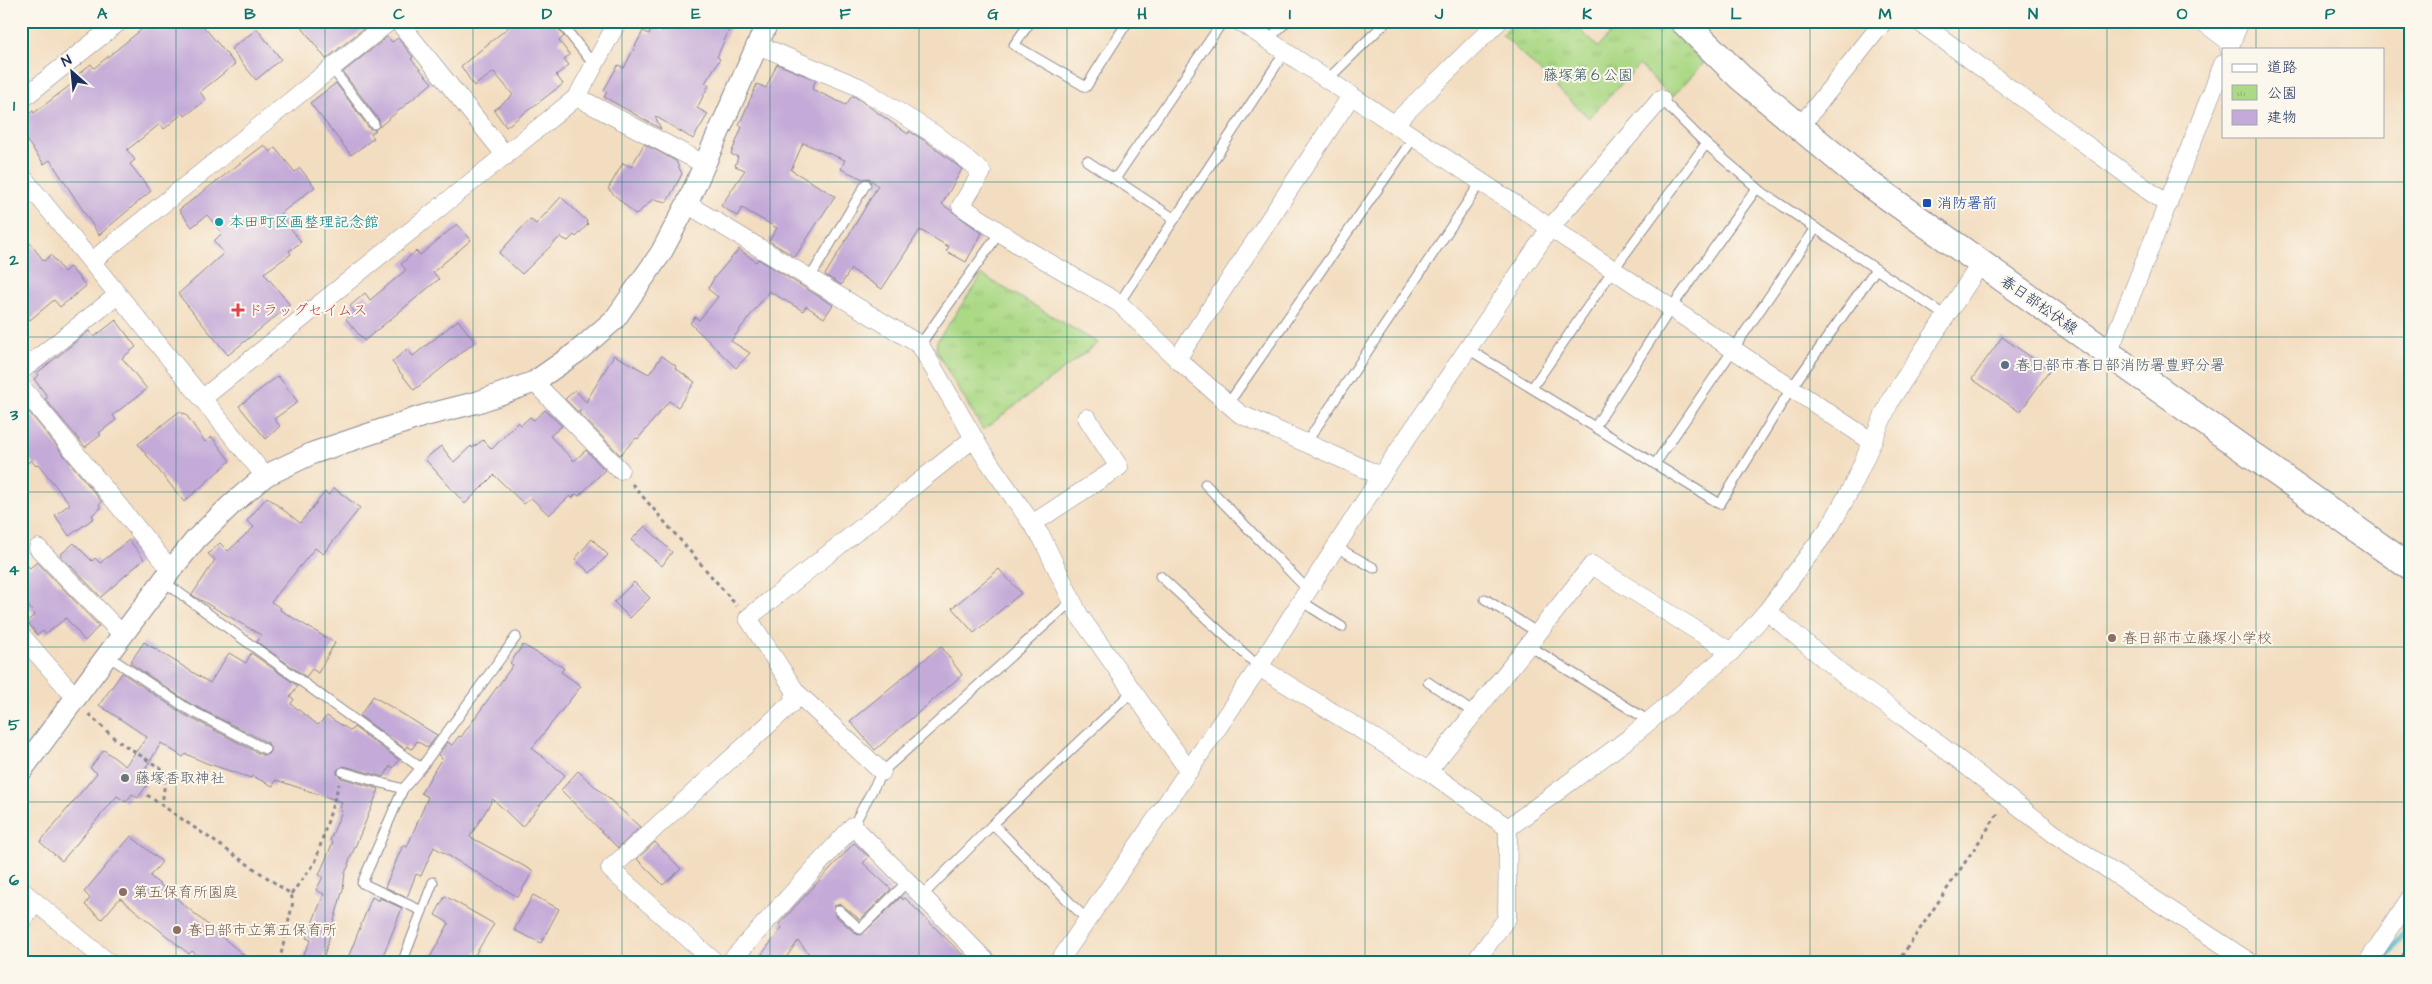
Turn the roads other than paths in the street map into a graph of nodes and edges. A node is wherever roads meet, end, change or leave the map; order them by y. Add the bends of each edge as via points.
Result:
1 (120, 21) edge
2 (390, 21) edge
3 (398, 21) edge
4 (618, 21) edge
5 (768, 21) edge
6 (1031, 21) edge
7 (1128, 21) edge
8 (1223, 21) edge
9 (1239, 21) edge
10 (1287, 21) edge
11 (1387, 21) edge
12 (1499, 21) edge
13 (1683, 21) edge
14 (1884, 21) edge
15 (1918, 21) edge
16 (2202, 21) edge
17 (2240, 21) edge
18 (561, 23) dead end
19 (1268, 40) junction
20 (758, 45) junction
21 (2230, 46) edge
22 (1285, 52) junction
23 (594, 65) junction
24 (2222, 67) edge
25 (332, 68) junction
26 (1327, 80) junction
27 (1351, 96) junction
28 (577, 97) junction
29 (1661, 99) joint
30 (21, 100) edge
31 (374, 124) dead end
32 (1394, 124) junction
33 (1799, 128) junction
34 (1414, 137) junction
35 (1706, 144) junction
36 (506, 156) junction
37 (1087, 161) dead end
38 (704, 164) junction
39 (1115, 180) junction
40 (23, 182) edge
41 (1481, 182) junction
42 (866, 184) dead end
43 (1757, 188) junction
44 (687, 204) junction
45 (2168, 205) junction
46 (1175, 219) junction
47 (1550, 228) junction
48 (1816, 228) junction
49 (1000, 232) junction
50 (92, 261) junction
51 (1980, 263) junction
52 (1876, 269) junction
53 (1613, 270) junction
54 (810, 278) junction
55 (118, 295) junction
56 (1119, 304) junction
57 (1671, 308) junction
58 (1947, 316) junction
59 (920, 346) junction
60 (1468, 348) junction
61 (1734, 349) junction
62 (2108, 354) junction
63 (1177, 359) junction
64 (21, 371) edge
65 (534, 382) junction
66 (21, 386) edge
67 (1792, 387) junction
68 (1532, 388) junction
69 (203, 398) junction
70 (1228, 404) junction
71 (1087, 418) dead end
72 (1595, 427) junction
73 (974, 438) junction
74 (1871, 441) junction
75 (1306, 443) junction
76 (1655, 464) junction
77 (620, 470) road end
78 (265, 476) junction
79 (1382, 476) junction
80 (1205, 484) dead end
81 (1032, 524) junction
82 (1336, 546) junction
83 (38, 548) dead end
84 (1374, 568) dead end
85 (2411, 568) edge
86 (167, 575) junction
87 (1160, 576) dead end
88 (1304, 596) junction
89 (1485, 599) dead end
90 (1072, 600) junction
91 (1767, 611) junction
92 (1342, 627) dead end
93 (122, 634) junction
94 (21, 635) edge
95 (516, 637) dead end
96 (1533, 640) junction
97 (1731, 652) junction
98 (108, 656) junction
99 (1259, 667) junction
100 (1428, 682) dead end
101 (1133, 691) junction
102 (796, 692) junction
103 (83, 706) junction
104 (1474, 713) junction
105 (1649, 721) junction
106 (265, 749) dead end
107 (22, 766) edge
108 (420, 768) junction
109 (1189, 771) junction
110 (1428, 771) junction
111 (343, 772) dead end
112 (882, 772) junction
113 (403, 789) junction
114 (993, 824) junction
115 (853, 826) junction
116 (1508, 828) junction
117 (908, 881) junction
118 (433, 882) dead end
119 (21, 890) edge
120 (923, 895) junction
121 (2411, 897) edge
122 (36, 903) junction
123 (839, 910) dead end
124 (422, 911) junction
125 (1086, 919) junction
126 (21, 922) edge
127 (109, 963) edge
128 (402, 963) edge
129 (716, 963) edge
130 (729, 963) edge
131 (988, 963) edge
132 (1058, 963) edge
133 (1474, 963) edge
134 (2251, 963) edge
135 (2367, 963) edge

1 - 30 street
2 - 25 street
3 - 36 street
4 - 23 street
5 - 20 street
6 - 7 lane via 1014,45 1086,87
8 - 39 lane
9 - 19 street
10 - 19 lane
11 - 26 lane
12 - 32 street
13 - 33 main road, 春日部松伏線 via 1740,77
14 - 33 street
15 - 45 street
16 - 21 street
17 - 21 street
18 - 23 lane
19 - 22 street
20 - 38 street
20 - 49 street via 859,87 942,139 982,172 961,206
22 - 26 street
22 - 46 lane
23 - 28 street
24 - 45 street
25 - 31 lane
25 - 50 street
26 - 27 street
27 - 32 street
27 - 63 street
28 - 36 street
28 - 38 street
29 - 35 lane
29 - 47 street
32 - 34 street
33 - 51 main road, 春日部松伏線 via 1861,178
34 - 41 street
34 - 70 lane
35 - 43 lane
35 - 53 lane
36 - 69 street
37 - 39 lane
38 - 44 street
39 - 46 lane
40 - 50 street
41 - 47 street
41 - 75 lane
42 - 54 lane
43 - 48 lane
43 - 57 lane
44 - 54 street
44 - 65 street via 661,253 615,319 577,352
45 - 62 street
46 - 56 lane
47 - 53 street
47 - 60 street
48 - 52 lane
48 - 61 lane
49 - 56 street
49 - 59 lane
50 - 55 street
51 - 58 street
51 - 62 main road, 春日部松伏線
52 - 58 lane
52 - 67 lane
53 - 57 street
53 - 68 lane
54 - 59 street
55 - 64 street
55 - 69 street
56 - 63 street
57 - 61 street
57 - 72 lane
58 - 74 street via 1891,399
59 - 73 street
60 - 68 lane
60 - 79 street
61 - 67 street
61 - 76 lane
62 - 85 main road, 春日部松伏線
63 - 70 street
65 - 77 street
65 - 78 street via 312,452
66 - 86 street
67 - 74 street
67 - 76 lane via 1720,504
68 - 72 lane
69 - 78 street
70 - 75 street via 1240,414
71 - 81 street via 1119,468
72 - 76 lane
73 - 81 street
73 - 102 street via 748,618
74 - 91 street via 1853,485 1831,525
75 - 79 street
78 - 86 street via 196,539
79 - 82 street
80 - 88 lane
81 - 90 street
82 - 84 lane
82 - 88 street
83 - 93 street
86 - 93 street
86 - 108 lane
87 - 99 lane
88 - 92 lane
88 - 99 street
89 - 96 lane
90 - 101 street via 1079,615
90 - 112 lane
91 - 97 street
91 - 134 street via 1846,677 2093,861
93 - 98 street
94 - 103 street
95 - 108 lane
96 - 97 street via 1592,565
96 - 104 street
96 - 105 lane
97 - 105 street
98 - 103 street
98 - 106 lane via 188,709
99 - 109 street
99 - 110 street
100 - 104 lane
101 - 109 street
101 - 114 lane
102 - 112 street
102 - 129 street via 792,703 610,869
103 - 107 street
104 - 110 street
105 - 116 street
108 - 113 lane
109 - 125 street
110 - 116 street
111 - 113 lane
112 - 115 lane
113 - 124 lane via 362,883
114 - 120 lane
114 - 125 lane
115 - 117 street
115 - 130 street
116 - 133 street via 1507,918
117 - 120 street
117 - 123 lane via 860,929
118 - 124 lane
119 - 122 street
120 - 131 street
121 - 135 street
122 - 126 street
122 - 127 street
124 - 128 lane
125 - 132 street

